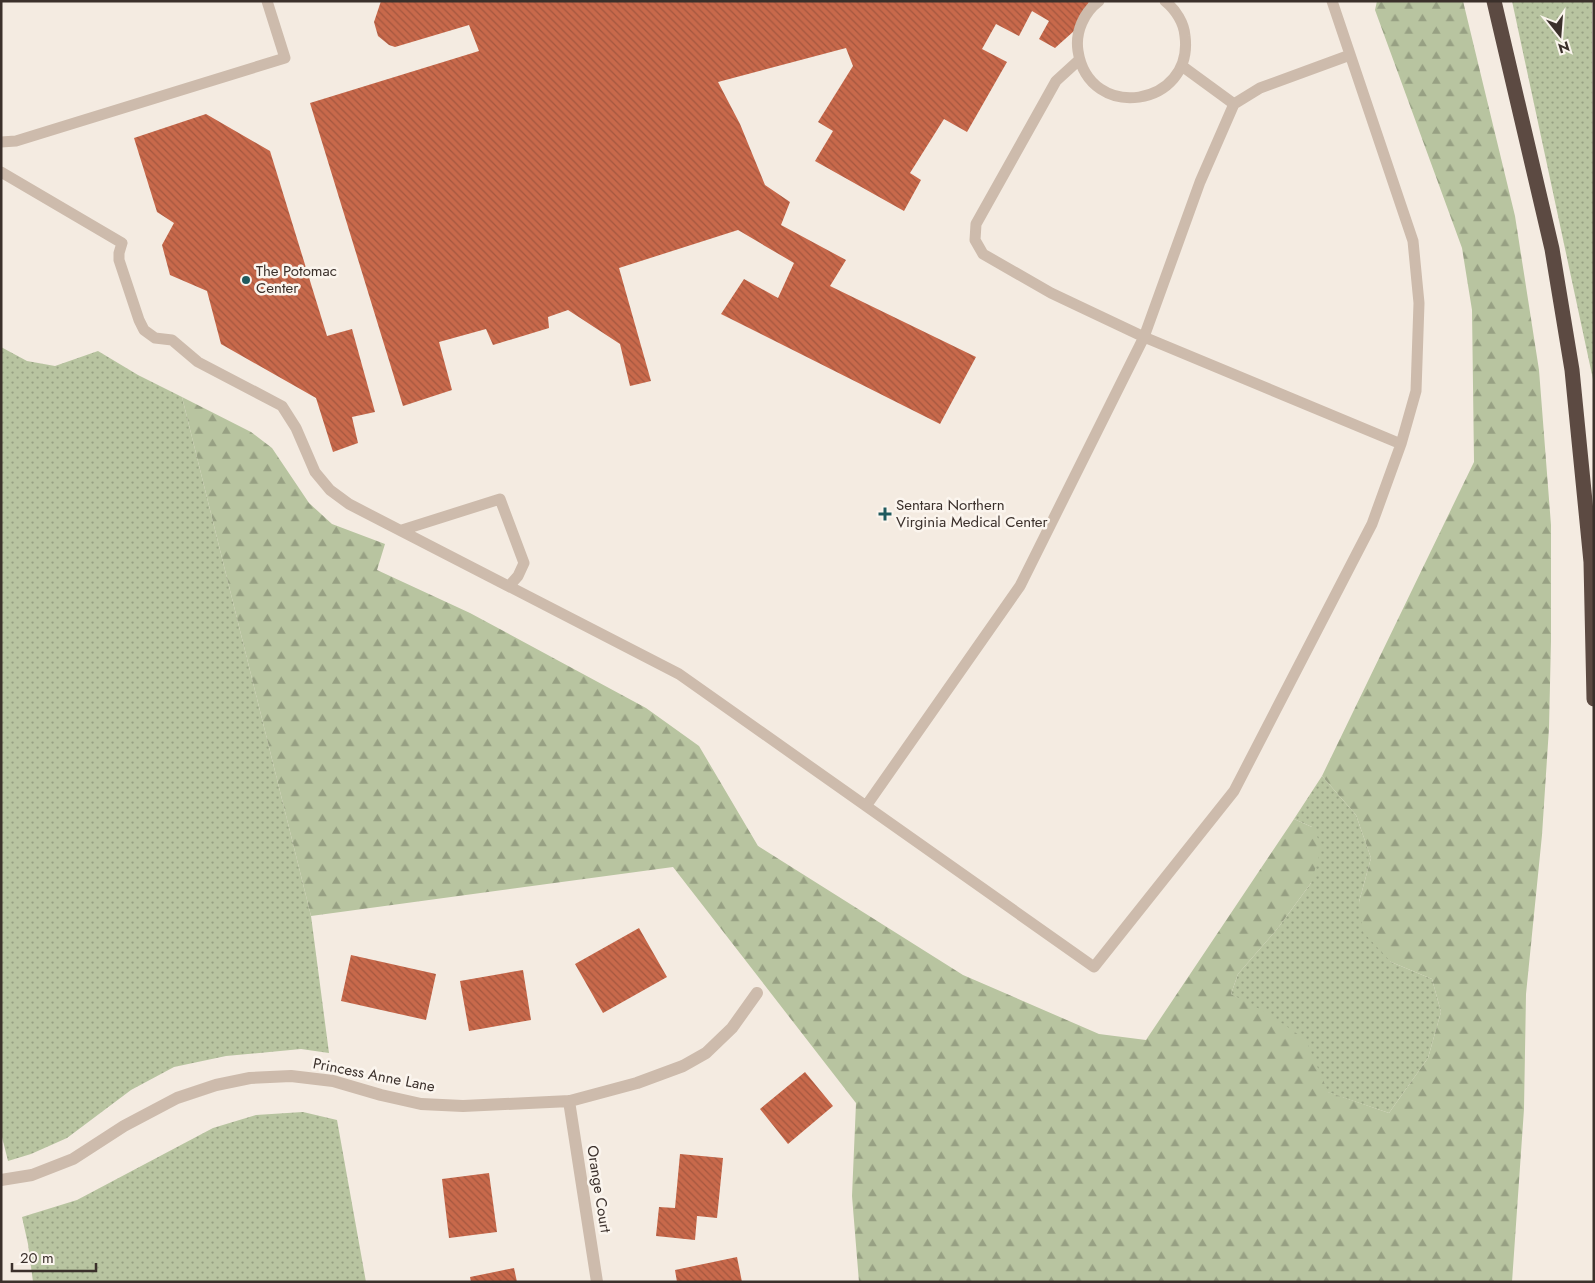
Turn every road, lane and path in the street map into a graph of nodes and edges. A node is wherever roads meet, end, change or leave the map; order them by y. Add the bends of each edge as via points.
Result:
1 (268, 1) edge
2 (1099, 1) edge
3 (1164, 1) edge
4 (1332, 1) edge
5 (1494, 1) edge
6 (1350, 55) junction
7 (1079, 60) junction
8 (1182, 66) junction
9 (1234, 104) junction
10 (1, 142) edge
11 (1, 172) edge
12 (1144, 337) junction
13 (1401, 444) junction
14 (402, 530) junction
15 (509, 586) junction
16 (1594, 699) edge
17 (866, 806) junction
18 (757, 993) dead end
19 (569, 1101) junction
20 (1, 1180) edge
21 (598, 1282) edge

1 - 10 lane via 285,58 16,141
2 - 7 lane via 1084,18 1079,30
3 - 8 lane via 1179,17 1184,29 1186,44
4 - 6 lane
5 - 16 highway via 1552,249 1572,370 1590,562
6 - 9 lane via 1260,88
6 - 13 lane via 1413,241 1419,303 1416,391
7 - 8 lane via 1095,85 1108,94 1133,99 1162,90
7 - 12 lane via 1056,81 976,224 975,240 983,254 1050,293
8 - 9 lane
9 - 12 lane via 1200,182
11 - 14 lane via 122,243 119,260 144,330 155,338 172,340 198,362 282,406 296,428 315,472 330,490 349,504
12 - 13 lane
12 - 17 lane via 1020,586
13 - 17 lane via 1372,524 1234,791 1094,967
14 - 15 lane
14 - 15 lane via 500,499 524,563
15 - 17 lane via 679,674
18 - 19 street, Princess Anne Lane via 732,1028 706,1053 683,1066 637,1083
19 - 20 street, Princess Anne Lane via 463,1106 421,1104 333,1081 291,1076 250,1078 177,1098 124,1126 73,1159 32,1175
19 - 21 street, Orange Court

